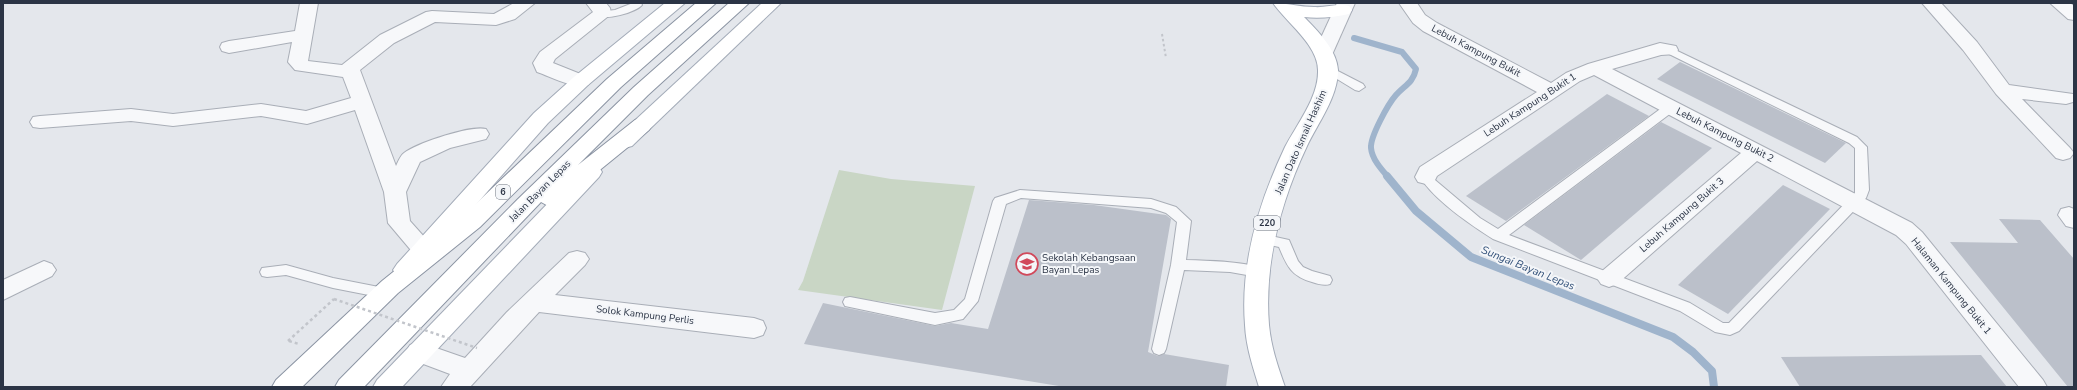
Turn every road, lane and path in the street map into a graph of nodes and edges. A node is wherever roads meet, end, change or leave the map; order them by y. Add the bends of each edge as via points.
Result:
1 (309, 3) edge
2 (526, 3) edge
3 (676, 3) edge
4 (707, 3) edge
5 (740, 3) edge
6 (772, 3) edge
7 (1408, 3) edge
8 (1931, 3) edge
9 (2059, 3) edge
10 (637, 4) dead end
11 (1345, 5) edge
12 (1284, 6) edge
13 (599, 8) edge
14 (2074, 15) edge
15 (302, 34) junction
16 (1162, 34) dead end
17 (229, 47) dead end
18 (1669, 50) joint
19 (1166, 58) dead end
20 (1326, 61) junction
21 (1595, 68) junction
22 (350, 69) junction
23 (581, 81) junction
24 (1359, 87) dead end
25 (2002, 90) junction
26 (1551, 91) junction
27 (2066, 98) dead end
28 (363, 100) junction
29 (1671, 107) junction
30 (40, 122) dead end
31 (642, 124) junction
32 (479, 134) dead end
33 (1756, 151) junction
34 (2063, 153) dead end
35 (1426, 177) joint
36 (395, 192) junction
37 (1854, 202) junction
38 (1498, 236) junction
39 (1262, 239) junction
40 (423, 249) junction
41 (577, 259) dead end
42 (1178, 265) junction
43 (44, 270) dead end
44 (267, 272) dead end
45 (1258, 272) junction
46 (1608, 278) junction
47 (1325, 280) dead end
48 (3, 290) edge
49 (387, 290) junction
50 (535, 302) junction
51 (850, 302) dead end
52 (429, 303) junction
53 (754, 328) dead end
54 (288, 340) dead end
55 (1159, 349) dead end
56 (419, 352) junction
57 (467, 368) edge
58 (285, 387) edge
59 (348, 387) edge
60 (386, 387) edge
61 (1272, 387) edge
62 (2034, 387) edge

1 - 15 street
2 - 22 street via 496,20 432,16 387,38
3 - 23 main road
4 - 49 main road, 6 via 614,83 472,221
5 - 52 main road, Jalan Bayan Lepas / 6 via 641,91
6 - 31 main road
7 - 26 street, Lebuh Kampung Bukit via 1419,19 1430,27
8 - 25 street via 1970,46
9 - 14 street
10 - 13 lane via 617,14
11 - 12 main road via 1315,13
11 - 20 street
12 - 20 main road
13 - 23 street via 547,56 543,63 544,68
15 - 17 street
15 - 22 street via 299,64 342,71
16 - 19 path
18 - 21 street, Lebuh Kampung Bukit 1 via 1660,50
18 - 37 lane via 1858,144 1861,147 1863,190
20 - 24 lane
20 - 39 main road, Jalan Dato Ismail Hashim / 220 via 1325,87 1295,149
21 - 26 street, Lebuh Kampung Bukit 1 via 1573,77
21 - 29 street, Lebuh Kampung Bukit 2
22 - 28 street
23 - 40 main road via 540,118
25 - 27 street
25 - 34 street
26 - 35 street, Lebuh Kampung Bukit 1 via 1428,172
28 - 30 street via 307,118 261,110 173,120 131,114
28 - 36 street
29 - 33 street, Lebuh Kampung Bukit 2
29 - 38 lane
31 - 52 main road via 563,187
31 - 56 main road via 588,175
32 - 36 street via 443,143 411,158
33 - 37 street, Lebuh Kampung Bukit 2
33 - 46 street, Lebuh Kampung Bukit 3
35 - 38 lane via 1475,221
36 - 40 street via 399,223
37 - 46 lane via 1730,330 1720,328 1685,307
37 - 62 street, Halaman Kampung Bukit 1 via 1890,221 1914,238
38 - 46 lane
39 - 45 main road, Jalan Dato Ismail Hashim / 220
39 - 47 lane via 1284,243 1292,263 1302,274
40 - 49 main road
41 - 50 street
42 - 45 lane via 1230,267
42 - 51 lane via 1184,221 1171,210 1151,204 1020,194 1000,201 971,301 958,315 935,319
42 - 55 lane
43 - 48 street
44 - 49 lane via 286,270 333,283
45 - 61 main road, Jalan Dato Ismail Hashim / 220 via 1255,292 1257,331 1264,368
49 - 58 main road, 6
50 - 53 street, Solok Kampung Perlis
50 - 57 street
52 - 59 main road, Jalan Bayan Lepas / 6
54 - 57 path, bridge via 334,299
56 - 57 street
56 - 60 main road

